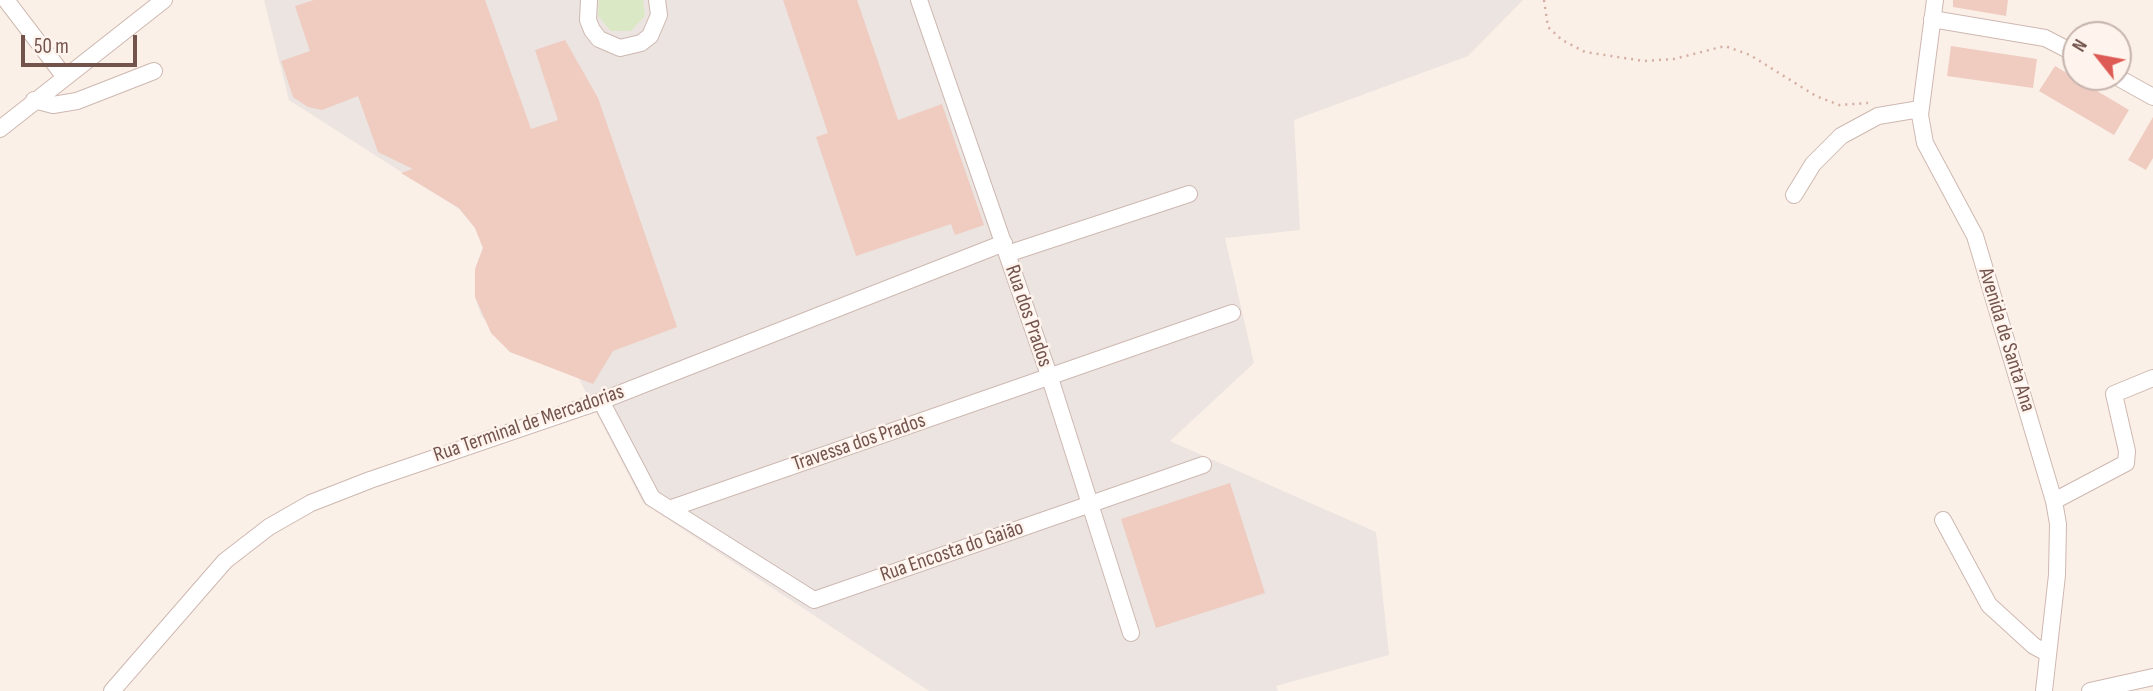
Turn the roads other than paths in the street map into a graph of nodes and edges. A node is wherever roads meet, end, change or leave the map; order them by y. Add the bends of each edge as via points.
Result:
1 (6, 0) edge
2 (164, 0) edge
3 (672, 0) edge
4 (919, 0) edge
5 (1935, 0) edge
6 (586, 3) edge
7 (658, 8) edge
8 (1932, 19) junction
9 (2062, 47) edge
10 (154, 71) dead end
11 (64, 76) junction
12 (2132, 85) edge
13 (2153, 97) edge
14 (34, 100) junction
15 (1920, 109) junction
16 (0, 129) edge
17 (1189, 194) dead end
18 (1794, 195) dead end
19 (1006, 248) junction
20 (1232, 313) dead end
21 (1049, 379) junction
22 (2153, 379) edge
23 (601, 401) junction
24 (1203, 465) dead end
25 (2054, 501) junction
26 (1090, 504) junction
27 (669, 509) junction
28 (1943, 520) dead end
29 (1130, 633) dead end
30 (2048, 653) junction
31 (2153, 677) edge
32 (112, 691) edge
33 (2044, 691) edge
34 (2090, 691) edge

1 - 11 street
2 - 11 street
3 - 7 street
4 - 19 street, Rua dos Prados
5 - 8 street, Avenida de Santa Ana
6 - 7 street via 592,30 599,39 620,48 650,36
8 - 9 street via 2045,38
8 - 15 street, Avenida de Santa Ana
10 - 14 street via 77,102 54,105
11 - 14 street
12 - 13 street
14 - 16 street
15 - 18 street via 1878,116 1828,146
15 - 25 street, Avenida de Santa Ana via 1925,142 1976,236
17 - 19 street, Rua Terminal de Mercadorias
19 - 21 street, Rua dos Prados
19 - 23 street, Rua Terminal de Mercadorias
20 - 21 street, Travessa dos Prados
21 - 26 street, Rua dos Prados
21 - 27 street, Travessa dos Prados
22 - 25 street via 2114,394 2126,463
23 - 27 street via 652,498
23 - 32 street, Rua Terminal de Mercadorias via 370,480 311,503 269,527 225,561
24 - 26 street, Rua Encosta do Gaião
25 - 30 street, Avenida de Santa Ana via 2057,575
26 - 27 street, Rua Encosta do Gaião via 814,600
26 - 29 street, Rua dos Prados
28 - 30 street via 1989,605
30 - 33 street, Avenida de Santa Ana
31 - 34 street

